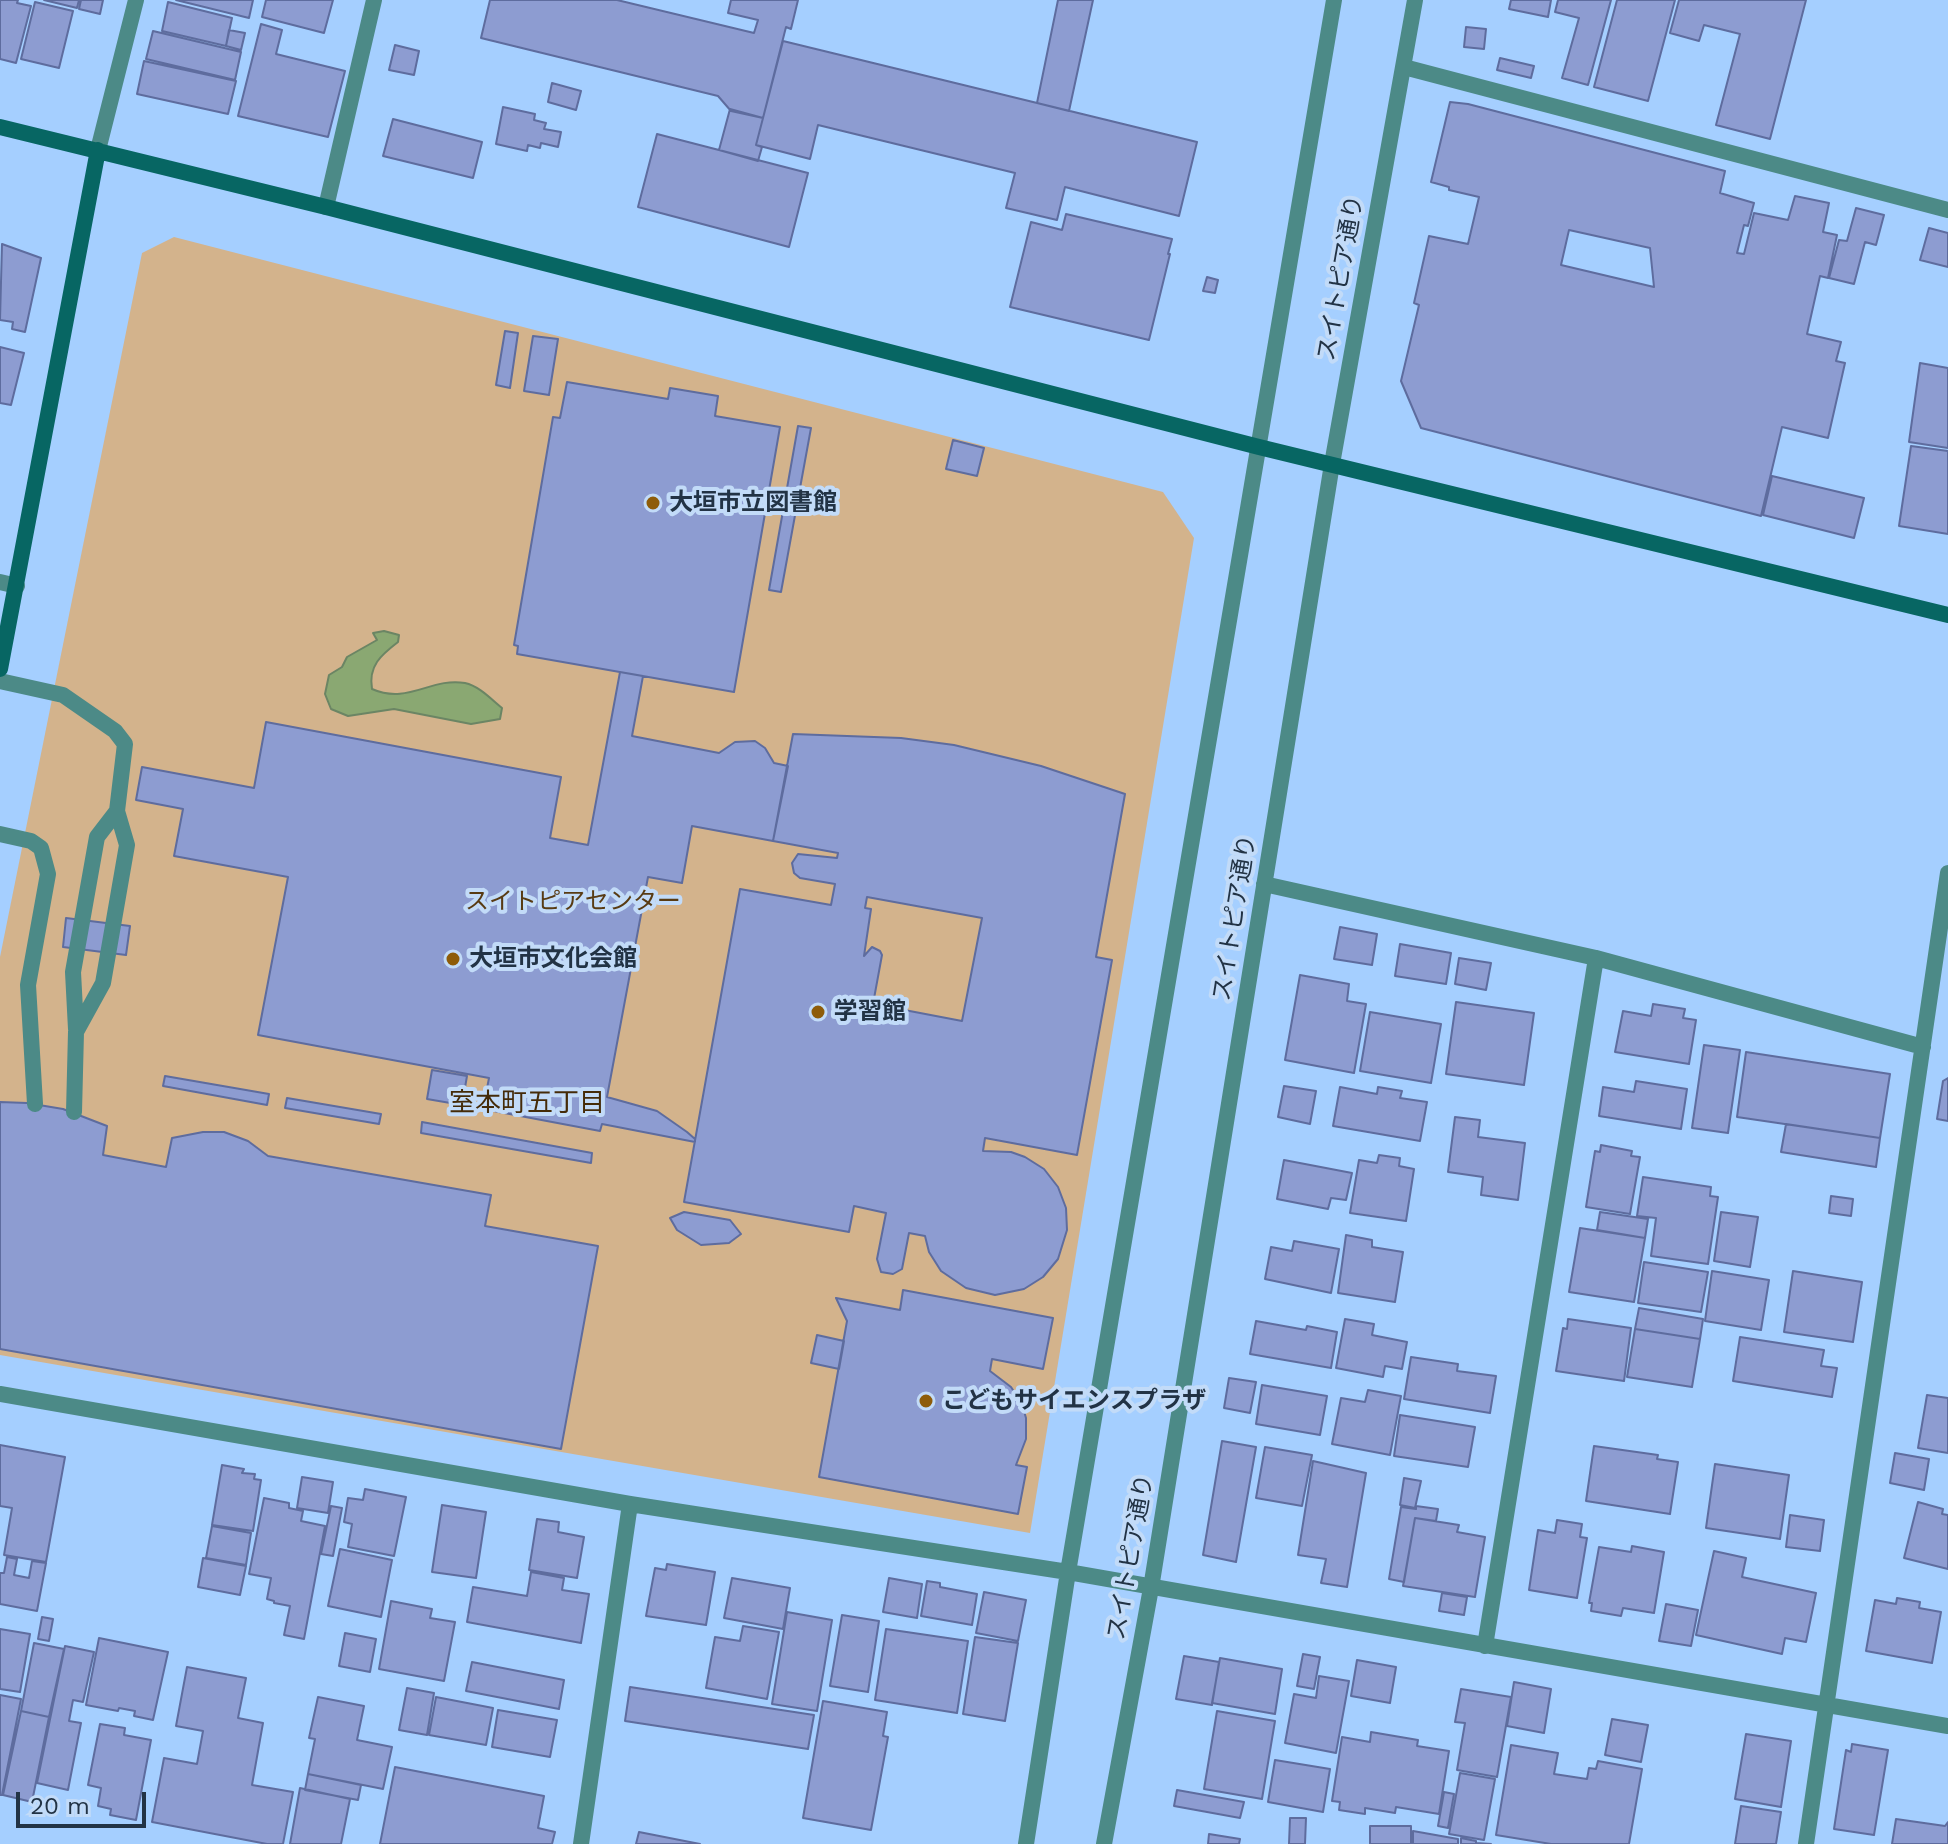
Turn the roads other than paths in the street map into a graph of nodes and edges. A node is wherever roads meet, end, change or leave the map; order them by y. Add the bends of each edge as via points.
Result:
1 (136, 0) edge
2 (374, 0) edge
3 (1334, 0) edge
4 (1415, 0) edge
5 (1404, 67) junction
6 (0, 127) edge
7 (98, 150) junction
8 (326, 207) junction
9 (1948, 210) edge
10 (1259, 447) junction
11 (1332, 464) junction
12 (0, 582) edge
13 (17, 586) junction
14 (1948, 615) edge
15 (0, 669) edge
16 (0, 681) edge
17 (117, 811) junction
18 (0, 834) edge
19 (1948, 873) edge
20 (1264, 884) junction
21 (1596, 958) junction
22 (76, 1032) junction
23 (1923, 1047) junction
24 (35, 1104) dead end
25 (74, 1112) dead end
26 (0, 1394) edge
27 (630, 1504) junction
28 (1068, 1572) junction
29 (1151, 1588) junction
30 (1485, 1646) junction
31 (1825, 1706) junction
32 (1948, 1726) edge
33 (581, 1844) edge
34 (1026, 1844) edge
35 (1104, 1844) edge
36 (1806, 1844) edge

1 - 7 street
2 - 8 street
3 - 10 street
4 - 5 street, スイトピア通り
5 - 9 street
5 - 11 street, スイトピア通り
6 - 7 street
7 - 8 street
7 - 13 street
8 - 10 street
10 - 11 street
10 - 28 street
11 - 14 street
11 - 20 street, スイトピア通り
12 - 13 street
13 - 15 street
16 - 17 street via 63,695 115,731 125,744
17 - 22 street via 97,837 73,972
17 - 22 street via 127,845 103,983
18 - 24 street via 41,848 48,874 28,985
19 - 23 street
20 - 21 street
20 - 29 street, スイトピア通り
21 - 23 street
21 - 30 street
22 - 25 street
23 - 31 street
26 - 27 street
27 - 28 street
27 - 33 street
28 - 29 street
28 - 34 street
29 - 30 street
29 - 35 street, スイトピア通り
30 - 31 street
31 - 32 street
31 - 36 street

